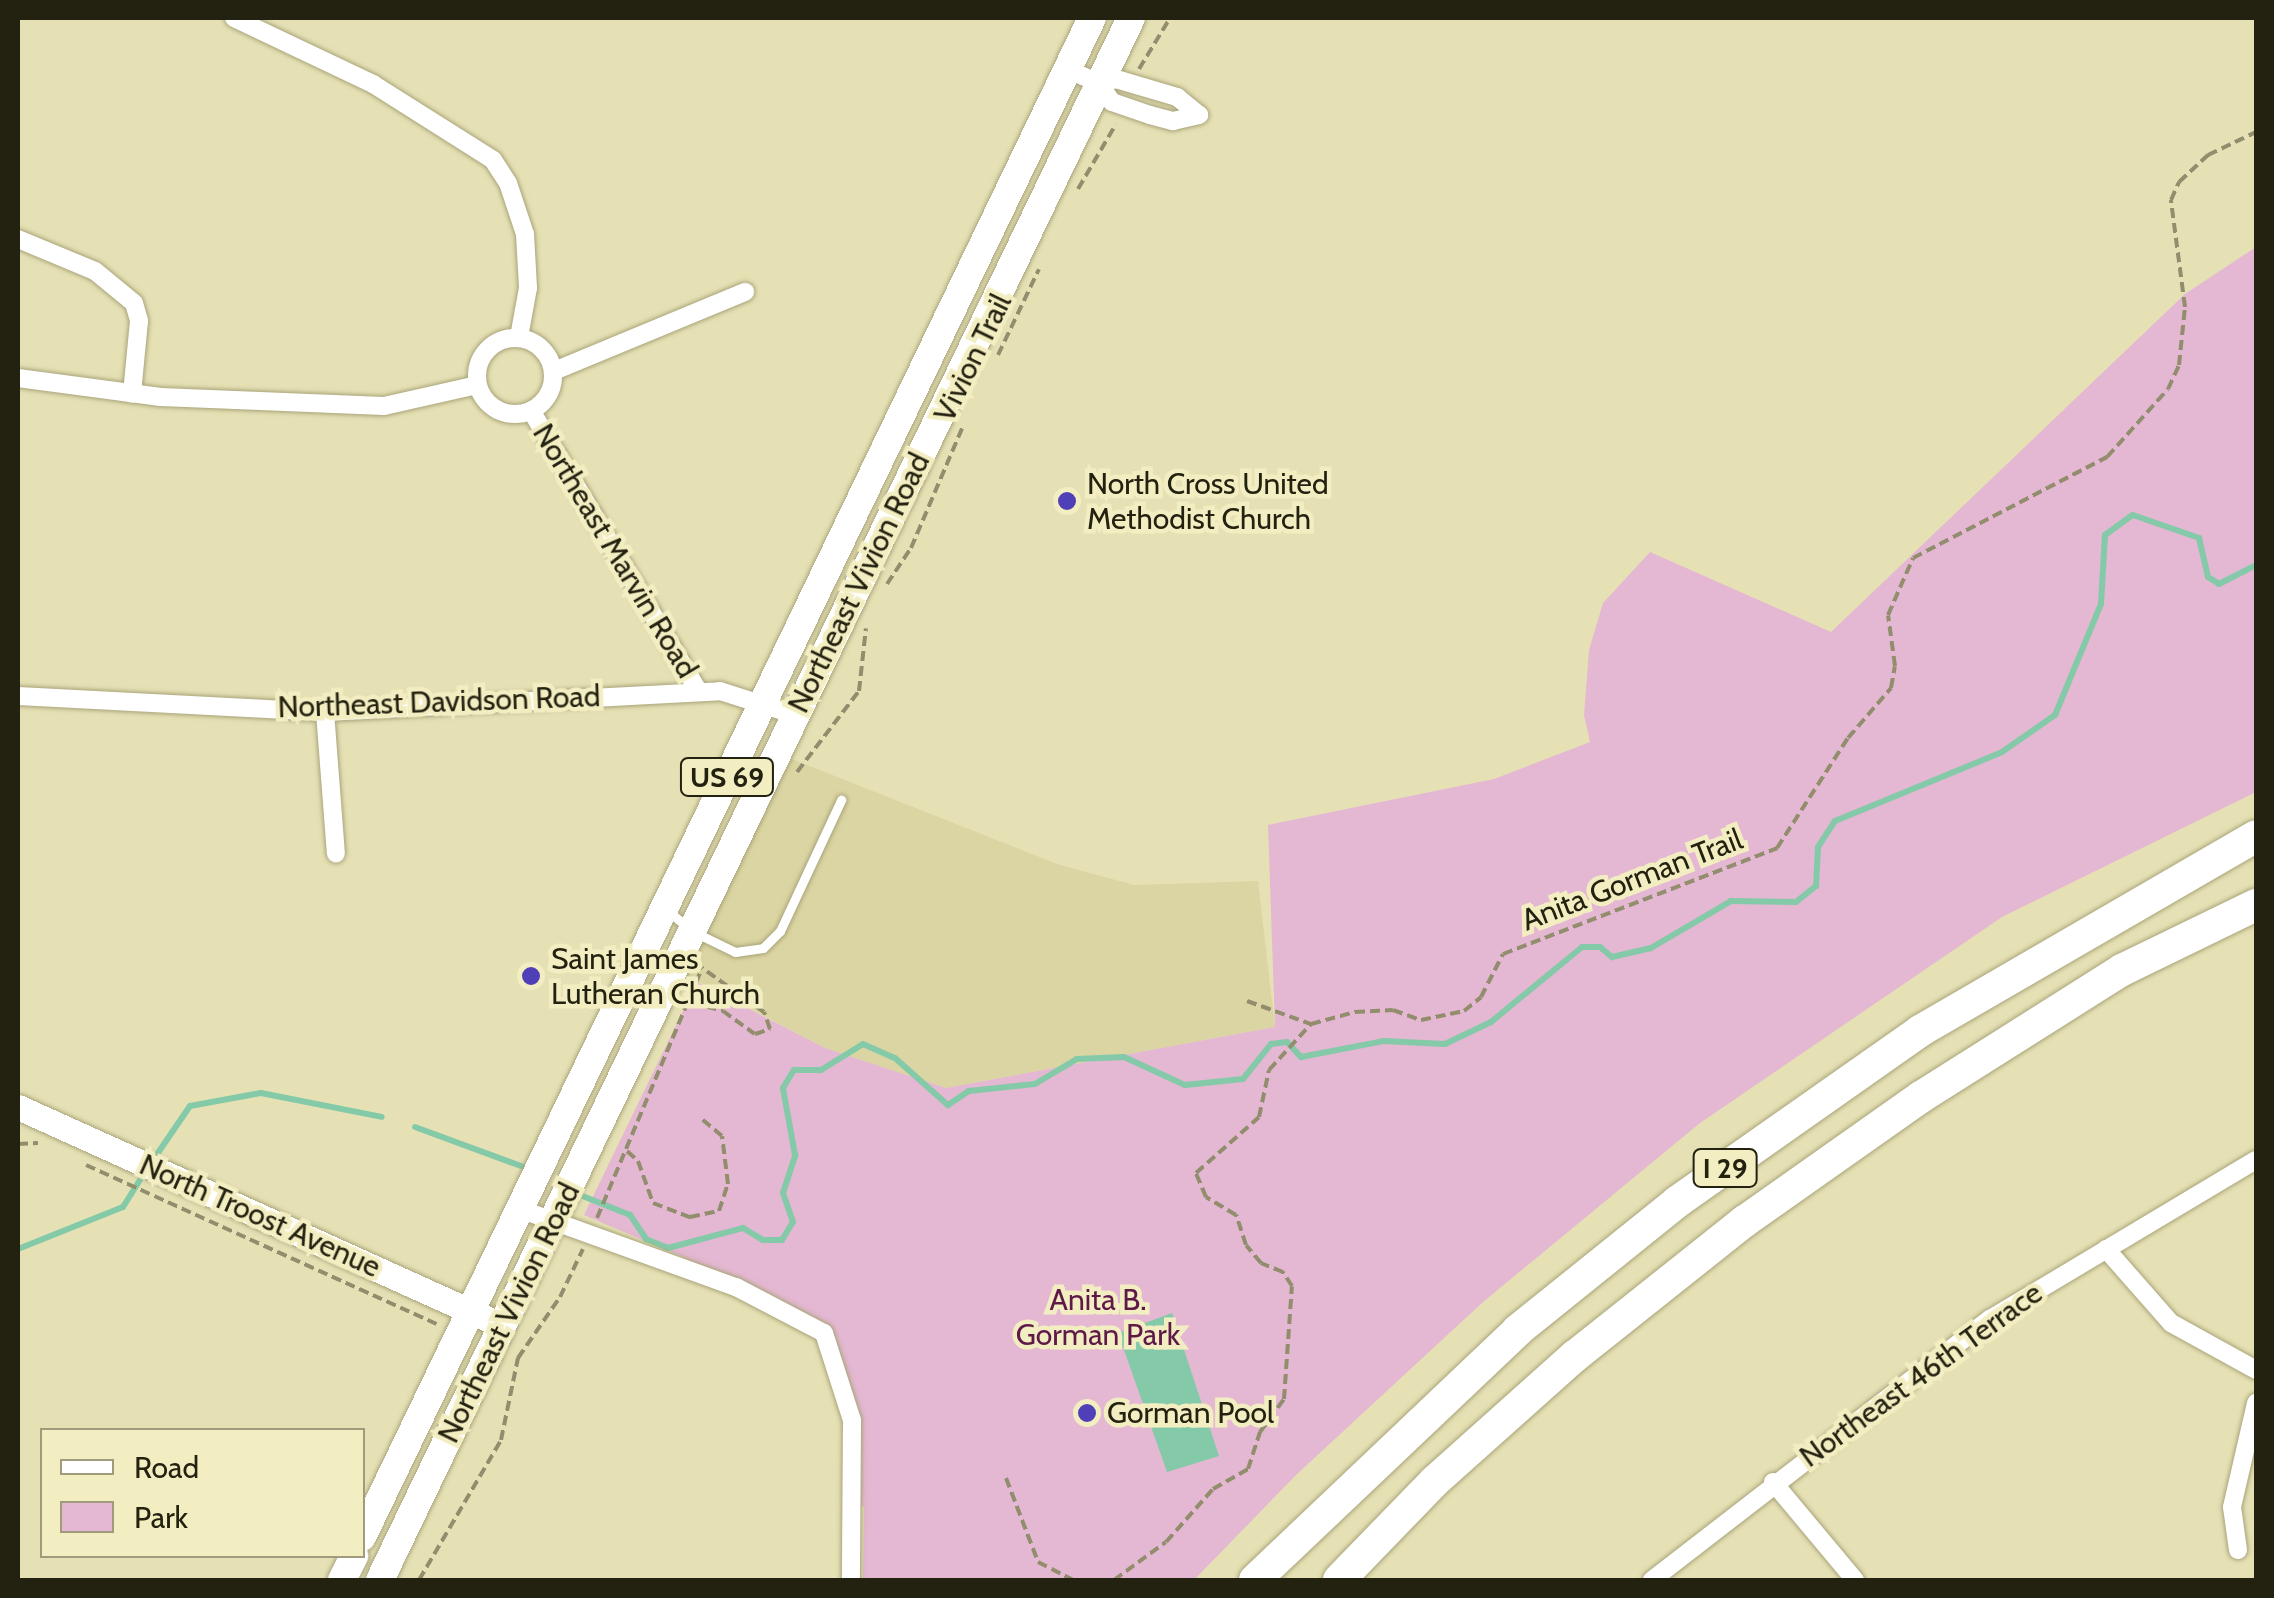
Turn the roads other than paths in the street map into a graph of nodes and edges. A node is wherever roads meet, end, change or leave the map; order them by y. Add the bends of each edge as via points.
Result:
1 (234, 18) edge
2 (1092, 18) edge
3 (1131, 18) edge
4 (1067, 69) junction
5 (1100, 83) junction
6 (995, 219) junction
7 (18, 239) edge
8 (1011, 268) junction
9 (745, 292) dead end
10 (519, 337) junction
11 (554, 371) junction
12 (18, 378) edge
13 (473, 386) junction
14 (132, 394) junction
15 (532, 412) junction
16 (698, 690) junction
17 (18, 696) edge
18 (764, 700) junction
19 (325, 712) junction
20 (795, 715) junction
21 (841, 800) dead end
22 (2256, 836) edge
23 (336, 854) dead end
24 (2256, 904) edge
25 (665, 908) junction
26 (702, 936) junction
27 (18, 1108) edge
28 (2256, 1160) edge
29 (520, 1209) junction
30 (552, 1224) junction
31 (2106, 1249) junction
32 (461, 1321) junction
33 (502, 1326) junction
34 (2256, 1370) edge
35 (2256, 1403) edge
36 (1773, 1482) junction
37 (365, 1531) edge
38 (2238, 1550) dead end
39 (380, 1580) edge
40 (851, 1580) edge
41 (1255, 1580) edge
42 (1338, 1580) edge
43 (1652, 1580) edge
44 (1855, 1580) edge

1 - 10 street via 387,92 493,160 508,182 525,234 528,288
2 - 4 main road, Northeast Vivion Road / US 69
3 - 5 main road, Northeast Vivion Road / US 69
4 - 5 street
4 - 6 main road, Northeast Vivion Road / US 69
5 - 5 street via 1108,99 1124,106 1174,121 1200,115 1177,98 1116,78
5 - 8 main road, Northeast Vivion Road / US 69
6 - 8 main road
6 - 18 main road, Northeast Vivion Road / US 69
7 - 14 street via 95,271 134,304 139,321
8 - 20 main road, Northeast Vivion Road / US 69
9 - 11 street
10 - 11 street via 540,347
10 - 13 street via 487,352
11 - 15 street via 552,391
12 - 14 street
13 - 14 street via 384,406
13 - 15 street via 492,405
15 - 16 street, Northeast Marvin Road
16 - 18 street, Northeast Davidson Road
16 - 19 street, Northeast Davidson Road
17 - 19 street, Northeast Davidson Road
18 - 20 street, Northeast Davidson Road
18 - 25 main road, Northeast Vivion Road / US 69
19 - 23 street
20 - 26 main road, Northeast Vivion Road / US 69
21 - 26 lane via 771,940 750,953
22 - 41 highway, I 29 via 1920,1031 1677,1202 1518,1330
24 - 42 highway, I 29 via 2122,970 1920,1097 1745,1221 1533,1394
25 - 26 lane
25 - 29 main road, Northeast Vivion Road / US 69
26 - 30 main road, Northeast Vivion Road / US 69
27 - 32 street, North Troost Avenue
28 - 31 street, Northeast 46th Terrace
29 - 30 street
29 - 32 main road, Northeast Vivion Road / US 69
30 - 33 main road, Northeast Vivion Road / US 69
30 - 40 street via 592,1230 736,1287 824,1333 852,1420
31 - 34 street via 2171,1322
31 - 36 street, Northeast 46th Terrace via 1990,1319
32 - 33 street, North Troost Avenue
32 - 37 main road, Northeast Vivion Road / US 69
33 - 39 main road, Northeast Vivion Road / US 69
35 - 38 street via 2232,1507
36 - 43 street, Northeast 46th Terrace
36 - 44 street

